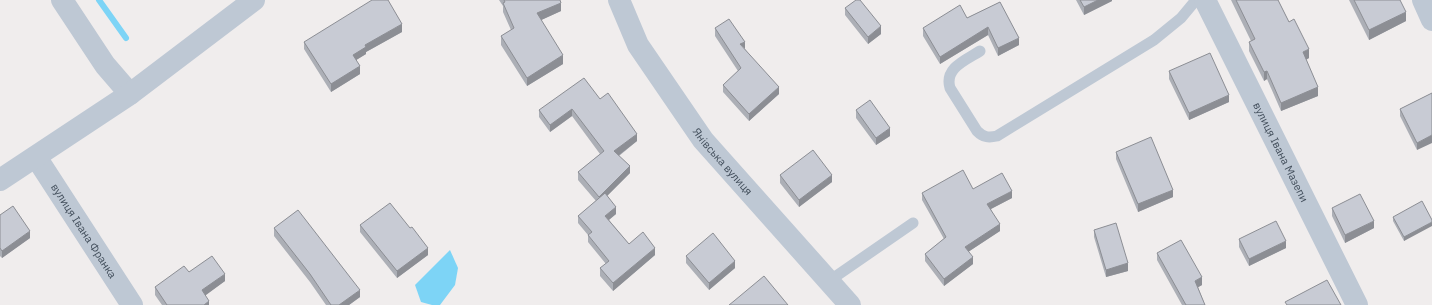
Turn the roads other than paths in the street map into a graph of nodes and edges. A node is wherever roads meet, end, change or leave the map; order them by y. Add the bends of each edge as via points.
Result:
1 (62, 0) edge
2 (254, 0) edge
3 (619, 0) edge
4 (1196, 0) edge
5 (1205, 0) edge
6 (1423, 0) edge
7 (1432, 20) edge
8 (980, 51) dead end
9 (130, 94) junction
10 (36, 158) junction
11 (0, 180) edge
12 (912, 223) dead end
13 (828, 281) junction
14 (132, 305) edge
15 (850, 305) edge
16 (1357, 305) edge

1 - 9 street via 105,65
2 - 9 street
3 - 13 street, Янівська вулиця via 638,46 703,140
4 - 8 lane via 1181,18 1154,40 990,138 982,136 977,131 950,88 948,80 949,73 954,67
5 - 16 street, вулиця Івана Мазепи
6 - 7 street
9 - 10 street
10 - 11 street
10 - 14 street, вулиця Івана Франка
12 - 13 lane
13 - 15 street, Янівська вулиця

